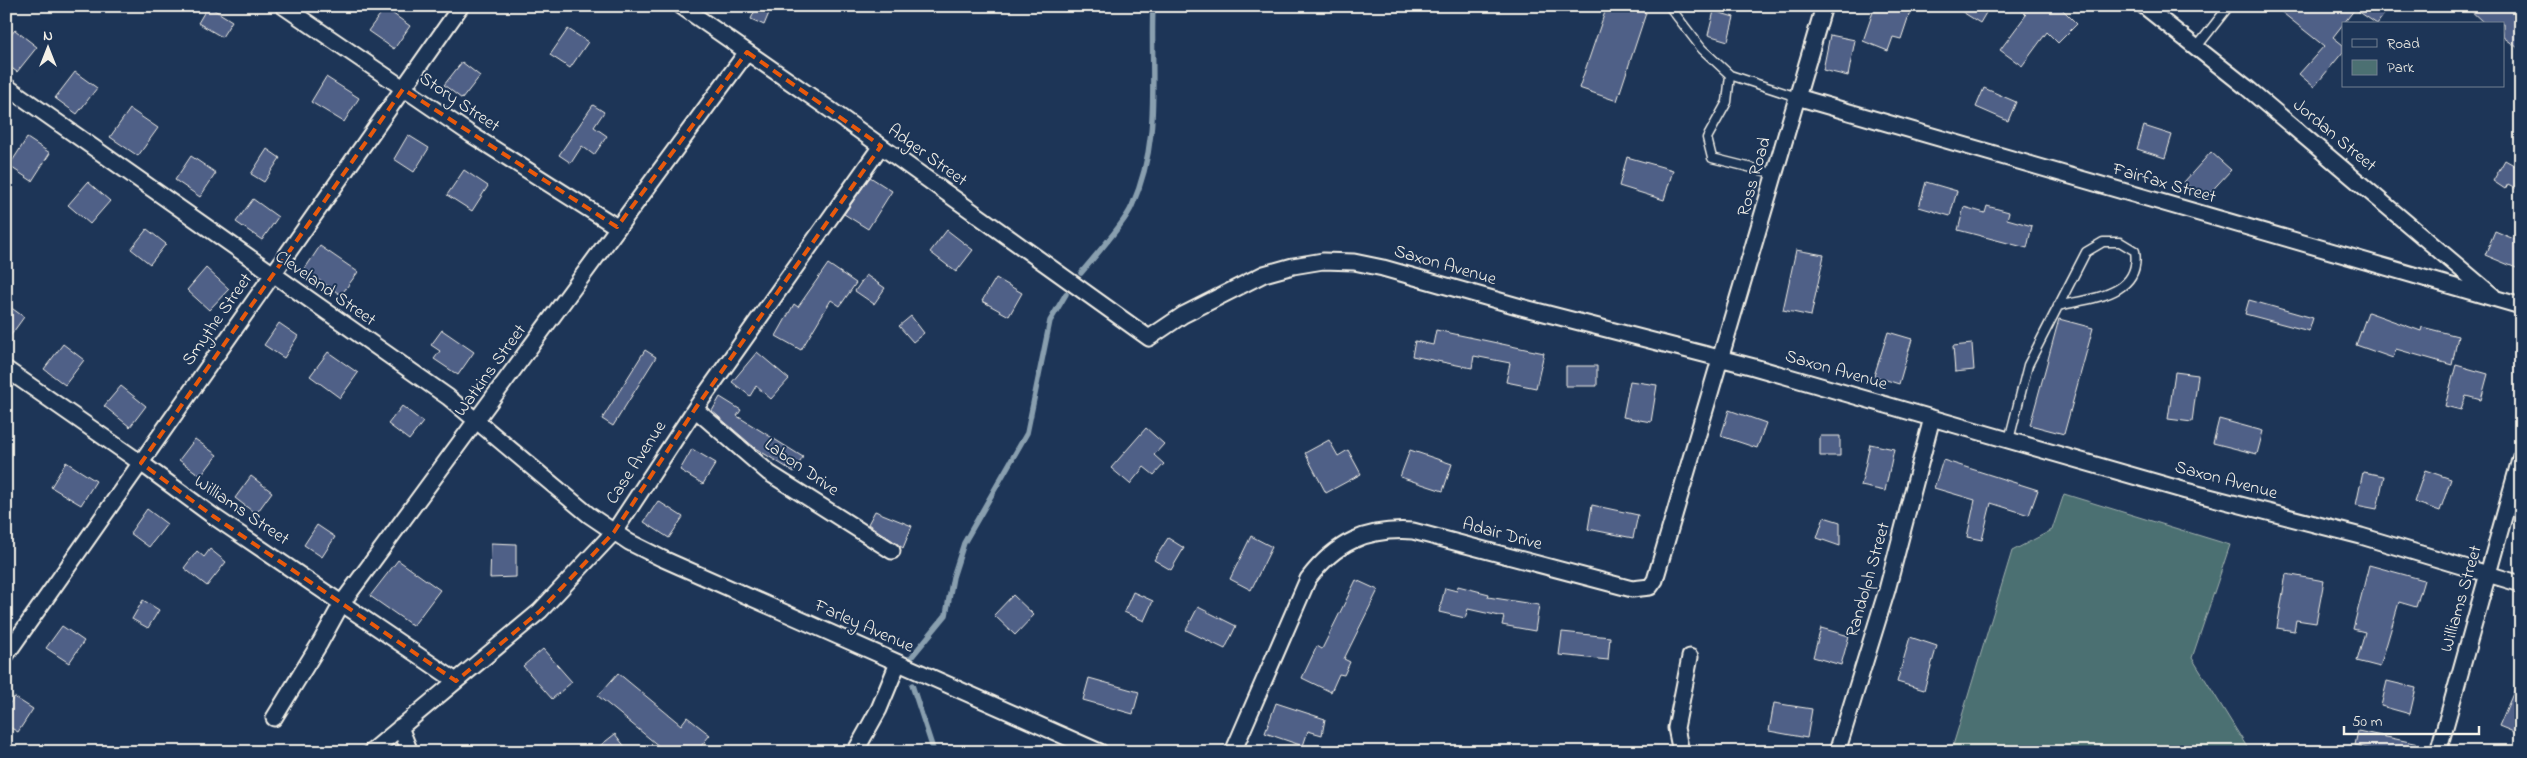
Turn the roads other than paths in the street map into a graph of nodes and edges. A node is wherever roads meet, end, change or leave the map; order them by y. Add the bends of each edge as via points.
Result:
1 (283, 6) edge
2 (462, 6) edge
3 (682, 6) edge
4 (1669, 6) edge
5 (1824, 6) edge
6 (2144, 6) edge
7 (2229, 6) edge
8 (2196, 48) junction
9 (747, 52) junction
10 (1730, 75) junction
11 (6, 86) edge
12 (403, 89) junction
13 (1797, 98) junction
14 (881, 146) junction
15 (1776, 174) junction
16 (617, 227) junction
17 (273, 275) junction
18 (2496, 299) junction
19 (2058, 306) junction
20 (2521, 306) edge
21 (1149, 338) joint
22 (1722, 359) junction
23 (6, 369) edge
24 (695, 409) junction
25 (1932, 418) junction
26 (477, 421) junction
27 (2009, 440) junction
28 (2521, 456) edge
29 (141, 463) junction
30 (614, 532) junction
31 (892, 551) dead end
32 (2489, 575) junction
33 (2521, 584) edge
34 (342, 602) junction
35 (6, 655) edge
36 (1690, 657) dead end
37 (898, 662) junction
38 (456, 681) junction
39 (274, 718) dead end
40 (400, 727) junction
41 (371, 752) edge
42 (410, 752) edge
43 (855, 752) edge
44 (1100, 752) edge
45 (1233, 752) edge
46 (1681, 752) edge
47 (1837, 752) edge
48 (2438, 752) edge

1 - 12 street, Story Street
2 - 12 street, Smythe Street
3 - 9 street, Adger Street
4 - 10 lane via 1702,49
5 - 13 street, Ross Road
6 - 8 street, Jordan Street
7 - 8 lane
8 - 18 street, Jordan Street
9 - 14 street, Adger Street
9 - 16 street, Watkins Street
10 - 13 lane
10 - 15 lane via 1727,102 1707,138 1712,158
11 - 17 street, Cleveland Street
12 - 16 street, Story Street
12 - 17 street, Smythe Street
13 - 15 street, Ross Road
13 - 18 street, Fairfax Street
14 - 21 street, Adger Street
14 - 24 street, Case Avenue
15 - 22 street, Ross Road
16 - 26 street, Watkins Street
17 - 26 street, Cleveland Street
17 - 29 street, Smythe Street
18 - 20 street, Fairfax Street
19 - 19 lane via 2086,252 2103,242 2120,242 2135,251 2134,274 2123,287 2105,295
19 - 27 lane via 2028,365
21 - 22 street, Saxon Avenue via 1183,316 1264,274 1323,262 1354,262
22 - 25 street, Saxon Avenue
22 - 45 street, Adair Drive via 1656,580 1650,587 1632,589 1413,531 1367,534 1345,544 1320,564 1308,579
23 - 29 street, Williams Street
24 - 30 street, Case Avenue
24 - 31 street, Labon Drive via 769,473
25 - 27 street, Saxon Avenue
25 - 47 street, Randolph Street via 1887,590
26 - 30 street, Cleveland Street via 589,515
26 - 34 street, Watkins Street
27 - 32 street, Saxon Avenue via 2186,491 2361,536
28 - 32 street, Williams Street
29 - 34 street, Williams Street via 213,516
29 - 35 street, Smythe Street
30 - 37 street, Farley Avenue via 661,558
30 - 38 street, Case Avenue via 540,611
32 - 33 street, Saxon Avenue
32 - 48 street, Williams Street
34 - 38 street, Williams Street
34 - 39 street, Watkins Street
36 - 46 street via 1676,728
37 - 43 street via 879,709
37 - 44 street, Farley Avenue
38 - 40 street, Case Avenue
40 - 41 street, Case Avenue
40 - 42 street

